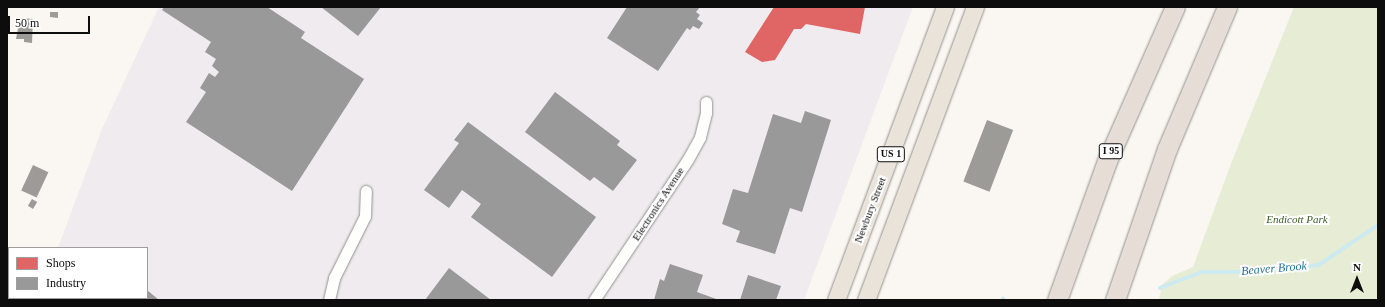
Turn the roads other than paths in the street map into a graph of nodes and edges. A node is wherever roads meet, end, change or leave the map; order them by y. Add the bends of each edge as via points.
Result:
1 (945, 7) edge
2 (976, 7) edge
3 (1175, 7) edge
4 (1227, 7) edge
5 (706, 102) dead end
6 (366, 191) dead end
7 (330, 300) edge
8 (594, 300) edge
9 (836, 300) edge
10 (866, 300) edge
11 (1057, 300) edge
12 (1115, 300) edge

1 - 9 main road, Newbury Street / US 1
2 - 10 main road, US 1
3 - 11 highway, I 95 via 1107,161
4 - 12 highway via 1167,149
5 - 8 street, Electronics Avenue via 700,137 688,159
6 - 7 street via 365,216 334,278

